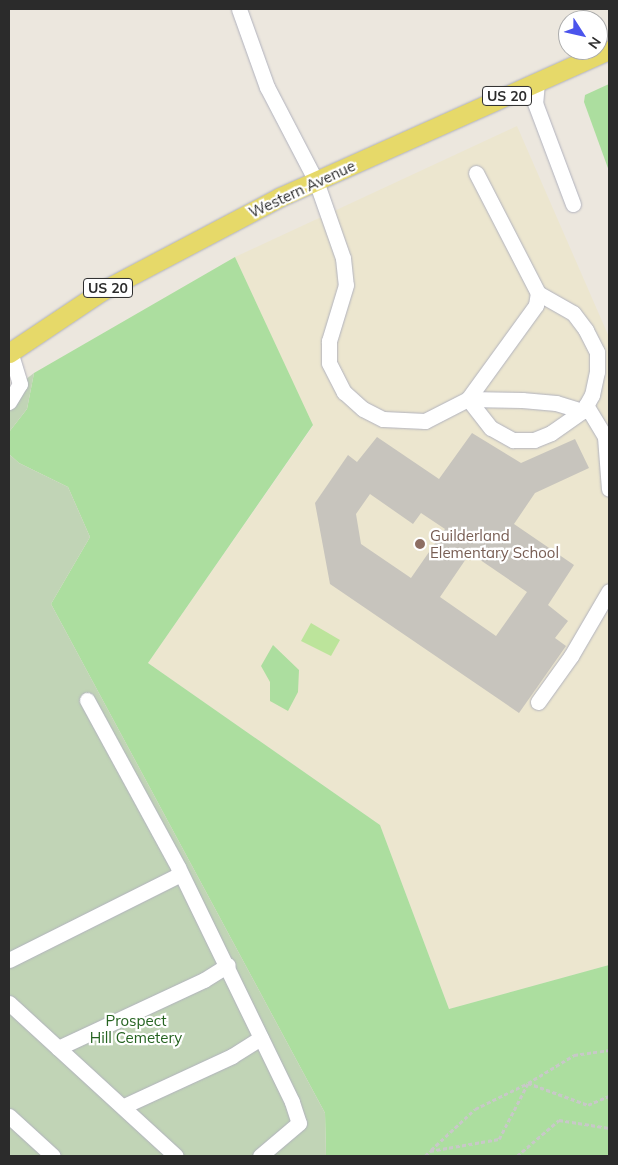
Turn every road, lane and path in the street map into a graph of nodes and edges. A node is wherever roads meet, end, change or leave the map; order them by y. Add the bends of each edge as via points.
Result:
1 (239, 9) edge
2 (609, 50) edge
3 (537, 82) junction
4 (476, 173) dead end
5 (316, 181) junction
6 (573, 204) dead end
7 (538, 293) junction
8 (9, 353) edge
9 (468, 399) junction
10 (9, 402) edge
11 (584, 408) junction
12 (609, 488) edge
13 (609, 591) edge
14 (87, 700) dead end
15 (538, 702) dead end
16 (181, 874) junction
17 (9, 960) edge
18 (228, 965) junction
19 (9, 1003) edge
20 (261, 1038) junction
21 (58, 1048) junction
22 (609, 1050) edge
23 (528, 1083) junction
24 (609, 1096) edge
25 (124, 1106) junction
26 (9, 1116) edge
27 (609, 1128) edge
28 (430, 1151) junction
29 (54, 1156) edge
30 (176, 1156) edge
31 (260, 1156) edge
32 (425, 1156) edge
33 (517, 1156) edge

1 - 5 street via 267,87
2 - 3 main road, Western Avenue / US 20
3 - 5 main road, Western Avenue / US 20
3 - 6 street via 535,103
4 - 7 street
5 - 8 main road, Western Avenue / US 20 via 100,292
5 - 9 street via 343,258 345,276 341,309 329,341 329,363 344,392 364,409 398,421 425,421
7 - 9 street via 536,305
7 - 11 street via 573,313 597,352 597,372
8 - 10 street via 20,384
9 - 11 street via 547,402
9 - 11 street via 491,428 513,440 534,440 551,433
11 - 12 street via 605,436
13 - 15 street via 571,656
14 - 16 street
16 - 17 street
16 - 18 street
18 - 20 street
18 - 21 street via 204,980
19 - 21 street
20 - 25 street via 232,1056
20 - 31 street via 292,1102 298,1123
21 - 25 street
22 - 23 path via 574,1055
23 - 24 path via 588,1105
23 - 28 path via 475,1109
23 - 28 path via 499,1139
25 - 30 street
26 - 29 street
27 - 33 path via 559,1120
28 - 32 path

